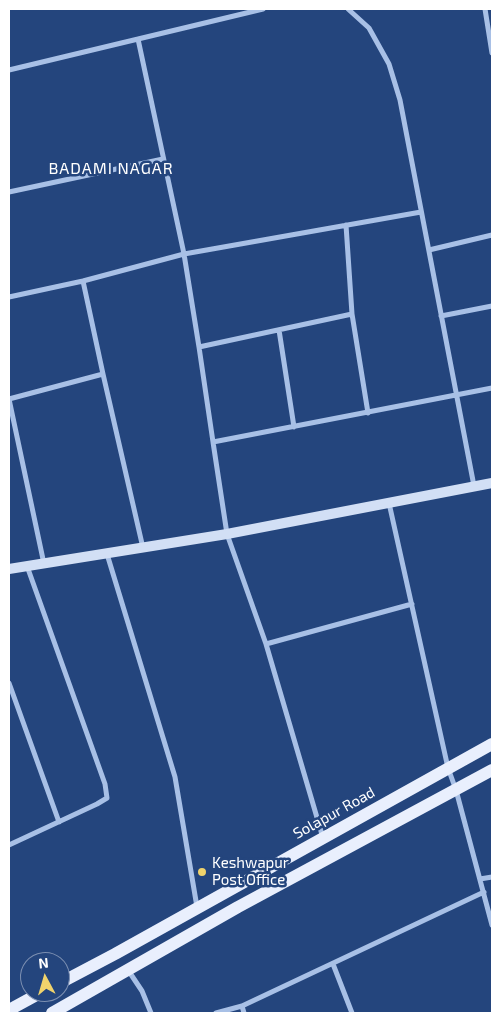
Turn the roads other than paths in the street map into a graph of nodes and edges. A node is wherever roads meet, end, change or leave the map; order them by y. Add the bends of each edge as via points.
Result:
1 (263, 9) edge
2 (348, 9) edge
3 (485, 9) edge
4 (138, 39) junction
5 (492, 53) edge
6 (9, 70) edge
7 (163, 159) junction
8 (9, 192) edge
9 (421, 212) junction
10 (346, 225) junction
11 (492, 235) edge
12 (429, 250) junction
13 (184, 254) junction
14 (83, 281) junction
15 (9, 297) edge
16 (492, 306) edge
17 (352, 314) junction
18 (441, 316) junction
19 (279, 330) junction
20 (199, 347) junction
21 (103, 374) junction
22 (492, 388) edge
23 (456, 396) junction
24 (9, 399) edge
25 (368, 413) junction
26 (294, 427) junction
27 (213, 442) junction
28 (492, 482) edge
29 (474, 486) junction
30 (389, 502) junction
31 (228, 534) junction
32 (143, 548) junction
33 (107, 554) junction
34 (44, 564) junction
35 (27, 566) junction
36 (9, 569) edge
37 (412, 604) junction
38 (266, 644) junction
39 (9, 683) edge
40 (492, 744) edge
41 (448, 768) junction
42 (492, 770) edge
43 (456, 790) junction
44 (59, 822) junction
45 (323, 838) junction
46 (9, 843) edge
47 (492, 876) edge
48 (480, 879) junction
49 (484, 892) junction
50 (197, 908) junction
51 (492, 925) edge
52 (333, 964) junction
53 (128, 970) junction
54 (70, 978) edge
55 (24, 1002) edge
56 (242, 1006) junction
57 (9, 1010) edge
58 (52, 1013) edge
59 (151, 1013) edge
60 (216, 1013) edge
61 (244, 1013) edge
62 (352, 1013) edge

1 - 4 street
2 - 9 street via 369,28 389,64 400,100
3 - 5 street
4 - 6 street
4 - 7 street
7 - 8 street
7 - 13 street
9 - 10 street
9 - 12 street
10 - 13 street
10 - 17 street
11 - 12 street
12 - 18 street
13 - 14 street
13 - 20 street
14 - 15 street
14 - 21 street
16 - 18 street
17 - 19 street
17 - 25 street
18 - 23 street
19 - 20 street
19 - 26 street
20 - 27 street
21 - 24 street
21 - 32 street
22 - 23 street
23 - 25 street
23 - 29 street
24 - 34 street
25 - 26 street
26 - 27 street
27 - 31 street
28 - 29 street
29 - 30 street
30 - 31 street
30 - 37 street
31 - 32 street
31 - 38 street
32 - 33 street
33 - 34 street
33 - 50 street via 175,777
34 - 35 street
35 - 36 street
35 - 44 street via 105,784 107,798
37 - 38 street
37 - 41 street
38 - 45 street
39 - 44 street
40 - 41 main road, Solapur Road
41 - 43 street
41 - 45 main road, Solapur Road
42 - 43 main road
43 - 48 street
43 - 53 main road
44 - 46 street
45 - 50 main road, Solapur Road
47 - 48 street
48 - 49 street
49 - 51 street
49 - 52 street
50 - 54 main road, Solapur Road
52 - 56 street
52 - 62 street
53 - 58 main road
53 - 59 street
55 - 57 main road
56 - 60 street
56 - 61 street

